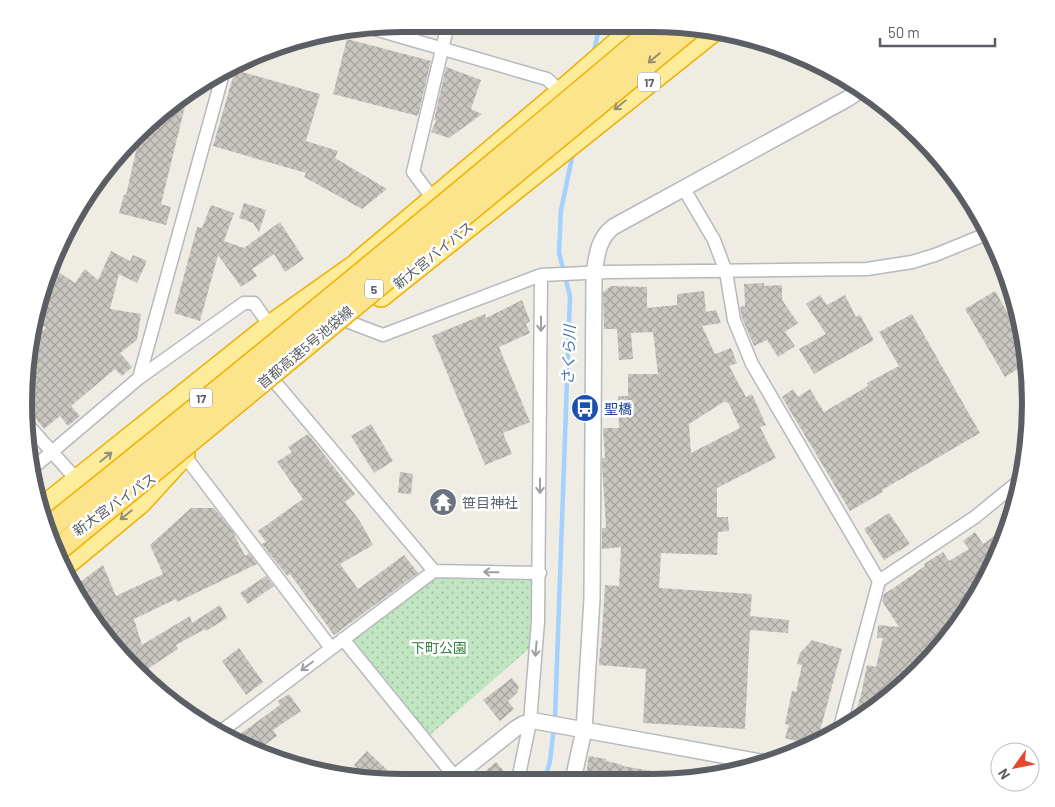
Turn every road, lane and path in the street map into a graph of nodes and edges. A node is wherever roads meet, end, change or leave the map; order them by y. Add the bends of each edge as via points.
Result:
1 (446, 32) edge
2 (630, 32) edge
3 (651, 32) edge
4 (386, 33) edge
5 (683, 34) edge
6 (706, 37) edge
7 (442, 49) junction
8 (221, 80) edge
9 (562, 92) junction
10 (856, 94) edge
11 (684, 189) junction
12 (434, 199) junction
13 (982, 236) edge
14 (356, 265) junction
15 (594, 272) junction
16 (726, 272) junction
17 (548, 275) junction
18 (349, 322) junction
19 (270, 326) junction
20 (139, 378) junction
21 (275, 382) junction
22 (33, 431) edge
23 (52, 452) junction
24 (184, 455) junction
25 (38, 464) edge
26 (77, 480) junction
27 (1013, 485) edge
28 (46, 505) edge
29 (53, 525) edge
30 (54, 528) edge
31 (60, 542) edge
32 (62, 546) edge
33 (69, 562) edge
34 (434, 571) junction
35 (540, 573) junction
36 (879, 581) junction
37 (343, 638) junction
38 (331, 648) junction
39 (532, 722) junction
40 (841, 722) edge
41 (225, 729) edge
42 (578, 729) junction
43 (752, 761) edge
44 (450, 774) edge
45 (458, 774) edge
46 (519, 774) edge
47 (574, 774) edge

1 - 7 street
2 - 9 highway, 新大宮バイパス / 17
3 - 29 highway, 首都高速5号池袋線 / 5, bridge via 519,144
4 - 7 street
5 -> 32 highway, 首都高速5号池袋線 / 5, bridge
6 -> 18 highway, 新大宮バイパス / 17
7 - 9 street via 547,79
7 - 12 street via 413,172
8 - 20 street
9 - 12 highway, 新大宮バイパス / 17
10 - 11 street
11 - 15 street via 607,232 597,250
11 - 16 street via 714,240
12 - 14 highway, 新大宮バイパス / 17
13 - 16 street via 935,255 889,266
14 - 19 highway, 17
14 - 30 highway, 新大宮バイパス / 17 via 242,360
15 - 16 street
15 - 17 street
15 - 42 street via 592,599
16 - 36 street via 734,320 752,364
17 - 18 street via 383,335
17 -> 35 street
18 - 21 highway, 新大宮バイパス / 17
19 - 20 street via 254,303 244,303
26 -> 19 highway, 17
20 - 23 street
21 - 24 highway, 新大宮バイパス / 17
21 - 34 street
22 - 23 street
23 - 25 street
23 - 26 street
24 - 31 highway, 新大宮バイパス / 17
24 -> 33 highway, 17 via 140,503
24 - 38 street
26 - 28 highway, 17
27 - 36 street via 975,517
35 -> 34 street
34 - 37 street
35 -> 39 street
36 - 40 street
37 - 38 street
37 - 44 street
38 -> 41 street
39 - 42 street
39 - 45 street via 514,729
39 - 46 street
42 - 43 street
42 - 47 street

